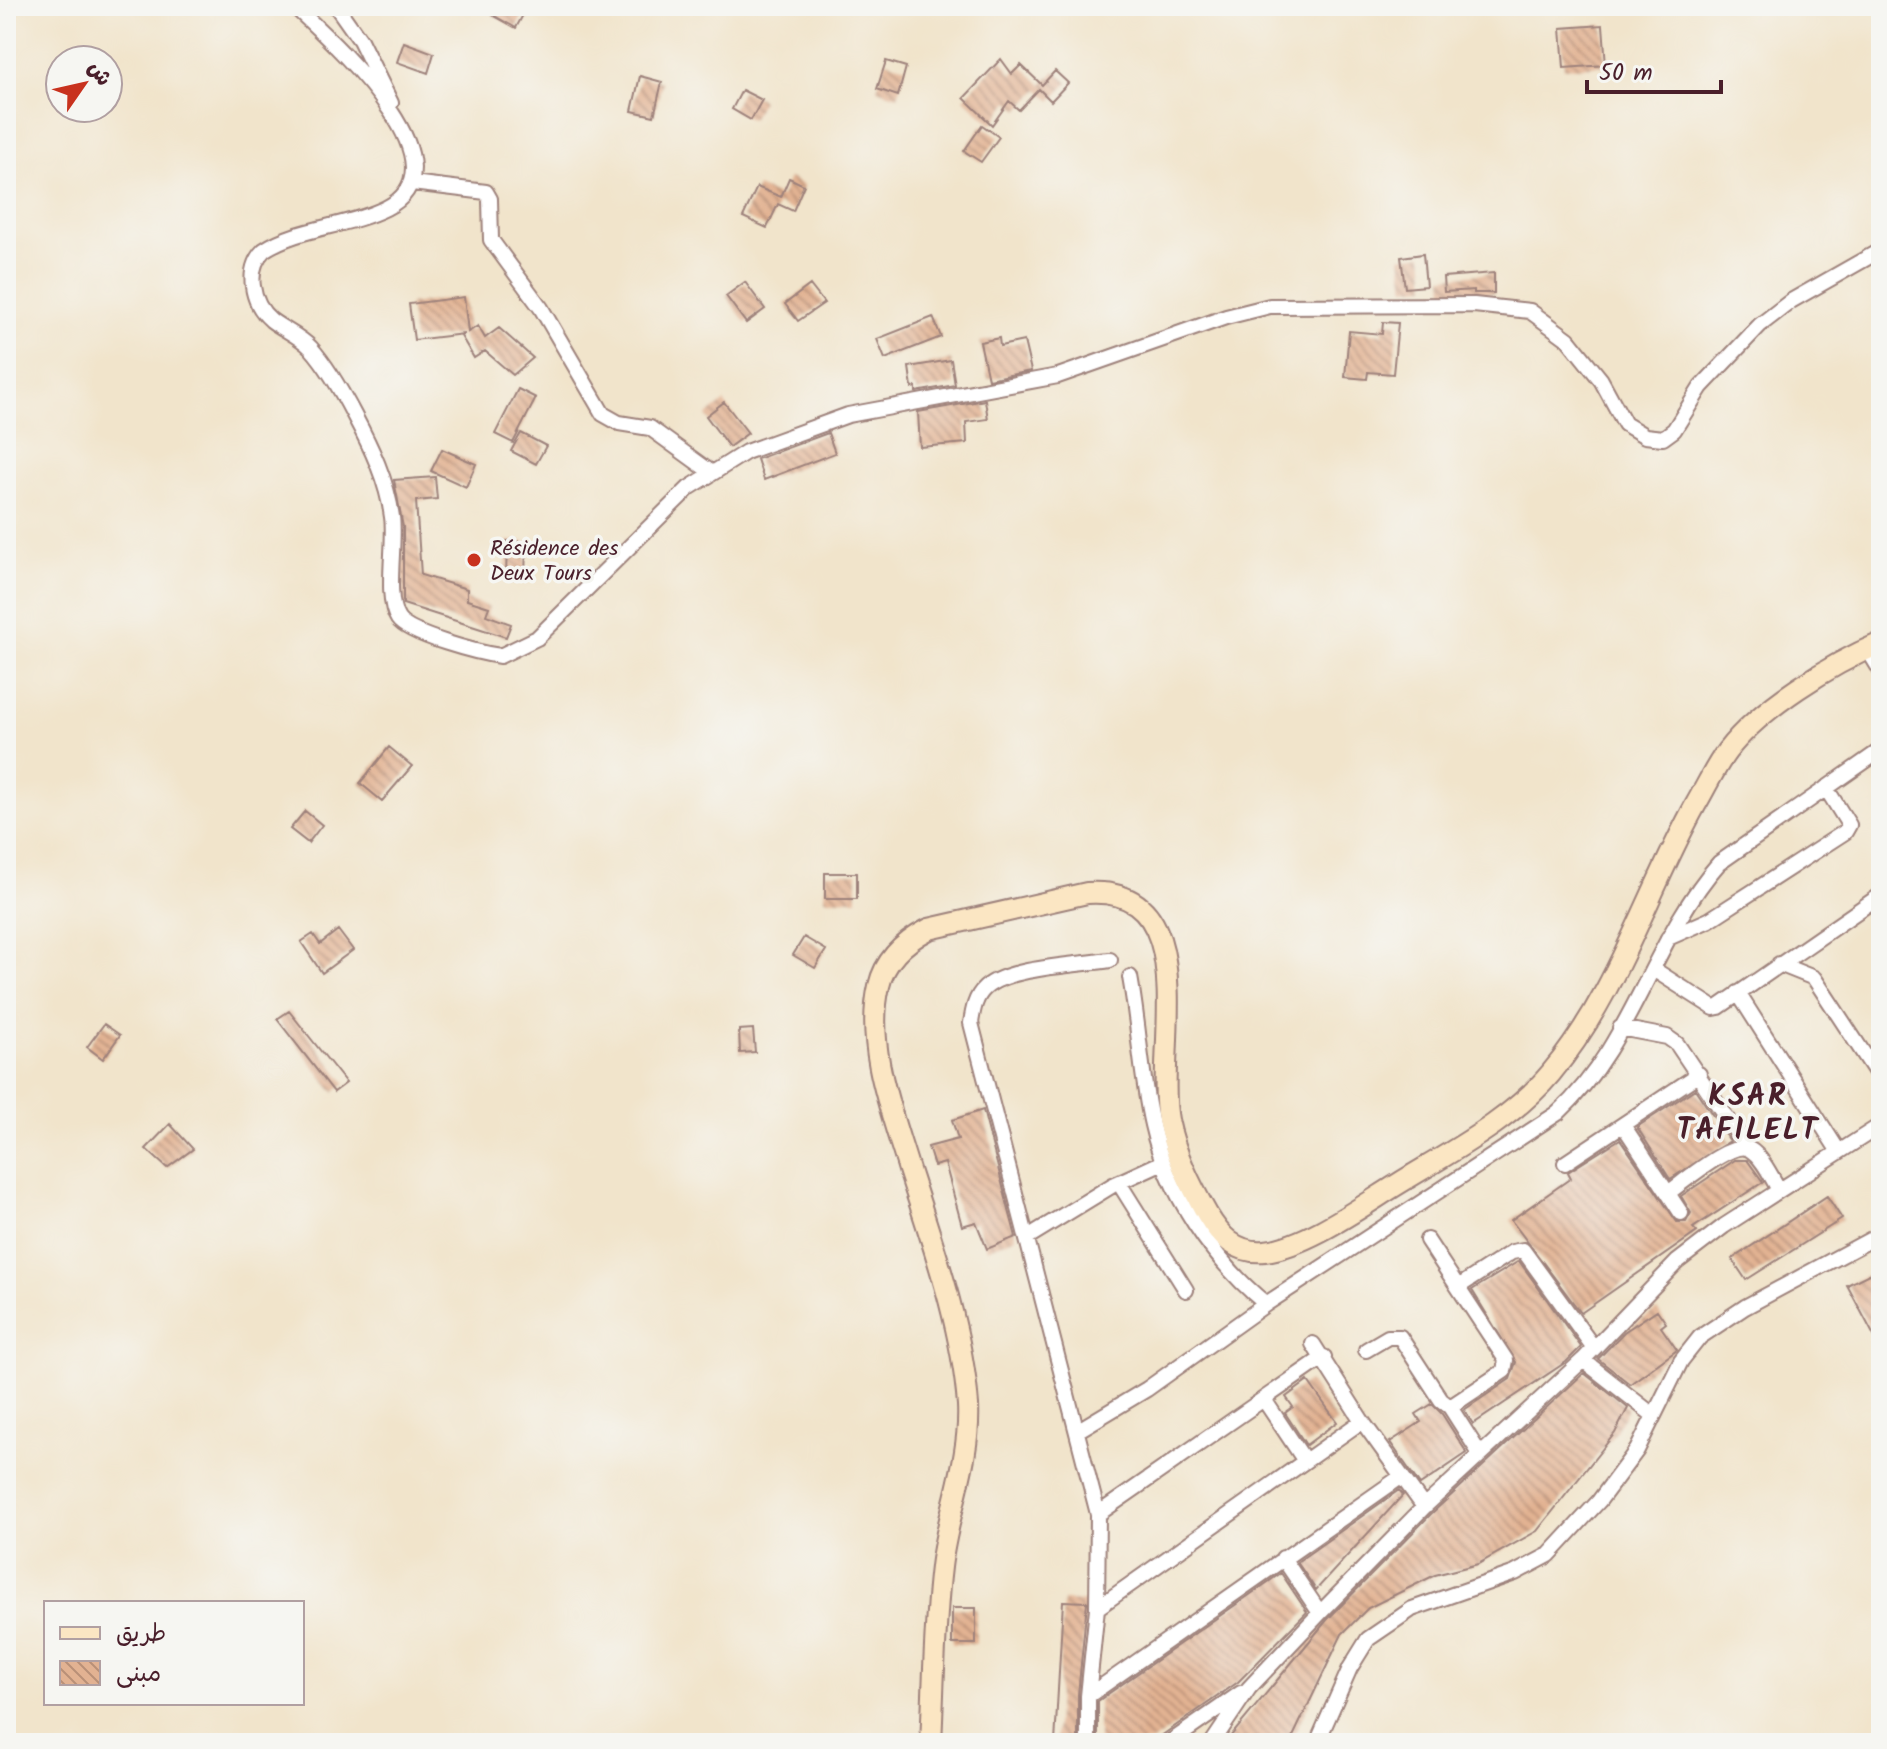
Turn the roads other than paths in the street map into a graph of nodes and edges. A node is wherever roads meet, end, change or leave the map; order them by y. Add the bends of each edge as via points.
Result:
1 (294, 6) edge
2 (336, 6) edge
3 (401, 127) junction
4 (412, 183) junction
5 (1881, 250) edge
6 (712, 473) junction
7 (1874, 646) edge
8 (1881, 671) edge
9 (1881, 750) edge
10 (1826, 788) junction
11 (1881, 895) edge
12 (1668, 938) junction
13 (1110, 960) dead end
14 (1779, 964) junction
15 (1653, 969) junction
16 (1130, 977) dead end
17 (1738, 993) junction
18 (1620, 1028) junction
19 (1699, 1074) junction
20 (1881, 1080) edge
21 (1623, 1125) junction
22 (1881, 1125) edge
23 (1747, 1148) junction
24 (1839, 1152) junction
25 (1163, 1162) junction
26 (1565, 1163) dead end
27 (1119, 1183) junction
28 (1779, 1190) junction
29 (1668, 1193) junction
30 (1681, 1213) dead end
31 (1881, 1234) edge
32 (1028, 1237) junction
33 (1427, 1240) dead end
34 (1458, 1287) junction
35 (1186, 1290) dead end
36 (1266, 1304) junction
37 (1313, 1344) dead end
38 (1594, 1348) junction
39 (1366, 1350) dead end
40 (1324, 1357) junction
41 (1583, 1360) junction
42 (1265, 1401) junction
43 (1450, 1407) junction
44 (1653, 1415) junction
45 (1362, 1421) junction
46 (1077, 1431) junction
47 (1480, 1454) junction
48 (1305, 1461) junction
49 (1402, 1476) junction
50 (1424, 1507) junction
51 (1098, 1514) junction
52 (1283, 1558) junction
53 (1097, 1608) junction
54 (1320, 1613) junction
55 (1249, 1688) junction
56 (1088, 1696) junction
57 (931, 1743) edge
58 (1088, 1743) edge
59 (1169, 1743) edge
60 (1212, 1743) edge
61 (1317, 1743) edge

1 - 3 street
2 - 3 street via 360,40
3 - 4 street via 414,156
4 - 6 street via 486,192 491,240 541,308 603,414 619,423 650,428
4 - 6 street via 389,207 270,246 252,271 262,309 317,356 381,471 393,519 392,604 401,624 489,654 520,649 689,488
5 - 6 street via 1791,301 1760,325 1701,387 1674,430 1663,438 1645,436 1625,424 1601,380 1568,339 1530,311 1474,305 1270,306 1058,376 848,415 746,452
7 - 8 street
7 - 57 main road via 1791,694 1725,752 1616,971 1573,1042 1533,1092 1377,1197 1270,1251 1249,1251 1218,1233 1180,1160 1168,1118 1166,978 1160,934 1145,910 1111,891 1087,893 929,929 896,953 879,985 875,1017 880,1067 950,1312 968,1409 941,1568
9 - 10 street
10 - 12 street via 1719,863 1699,885
10 - 12 street via 1849,825 1845,832 1709,920
11 - 14 street
12 - 15 street
13 - 32 street via 1002,977 984,989 974,1005 971,1023
14 - 17 street
14 - 20 street via 1814,978
15 - 17 street via 1714,1008
15 - 18 street
16 - 25 street via 1151,1124
17 - 24 street
18 - 19 street via 1667,1037
18 - 36 street via 1588,1079 1558,1113
19 - 21 street
19 - 23 street
21 - 26 street
21 - 29 street
22 - 24 street
23 - 28 street
23 - 29 street via 1728,1151
24 - 28 street
25 - 27 street
25 - 36 street via 1206,1239 1241,1285
27 - 32 street
27 - 35 street
28 - 38 street via 1677,1262
29 - 30 street
31 - 44 street via 1700,1337
32 - 46 street
33 - 34 street
34 - 38 street via 1523,1250
34 - 43 street via 1506,1367
36 - 46 street via 1147,1389
37 - 40 street
38 - 41 street
39 - 43 street via 1388,1337 1400,1337
40 - 42 street
40 - 45 street
41 - 44 street
41 - 47 street
42 - 48 street
42 - 51 street
43 - 47 street
44 - 61 street via 1627,1463 1549,1555 1515,1573 1412,1609 1368,1639
45 - 48 street
45 - 49 street
46 - 51 street
47 - 50 street
48 - 53 street
49 - 50 street
49 - 52 street
50 - 54 street
51 - 53 street
52 - 54 street
52 - 56 street
53 - 56 street
54 - 55 street
55 - 59 street
55 - 60 street
56 - 58 street

